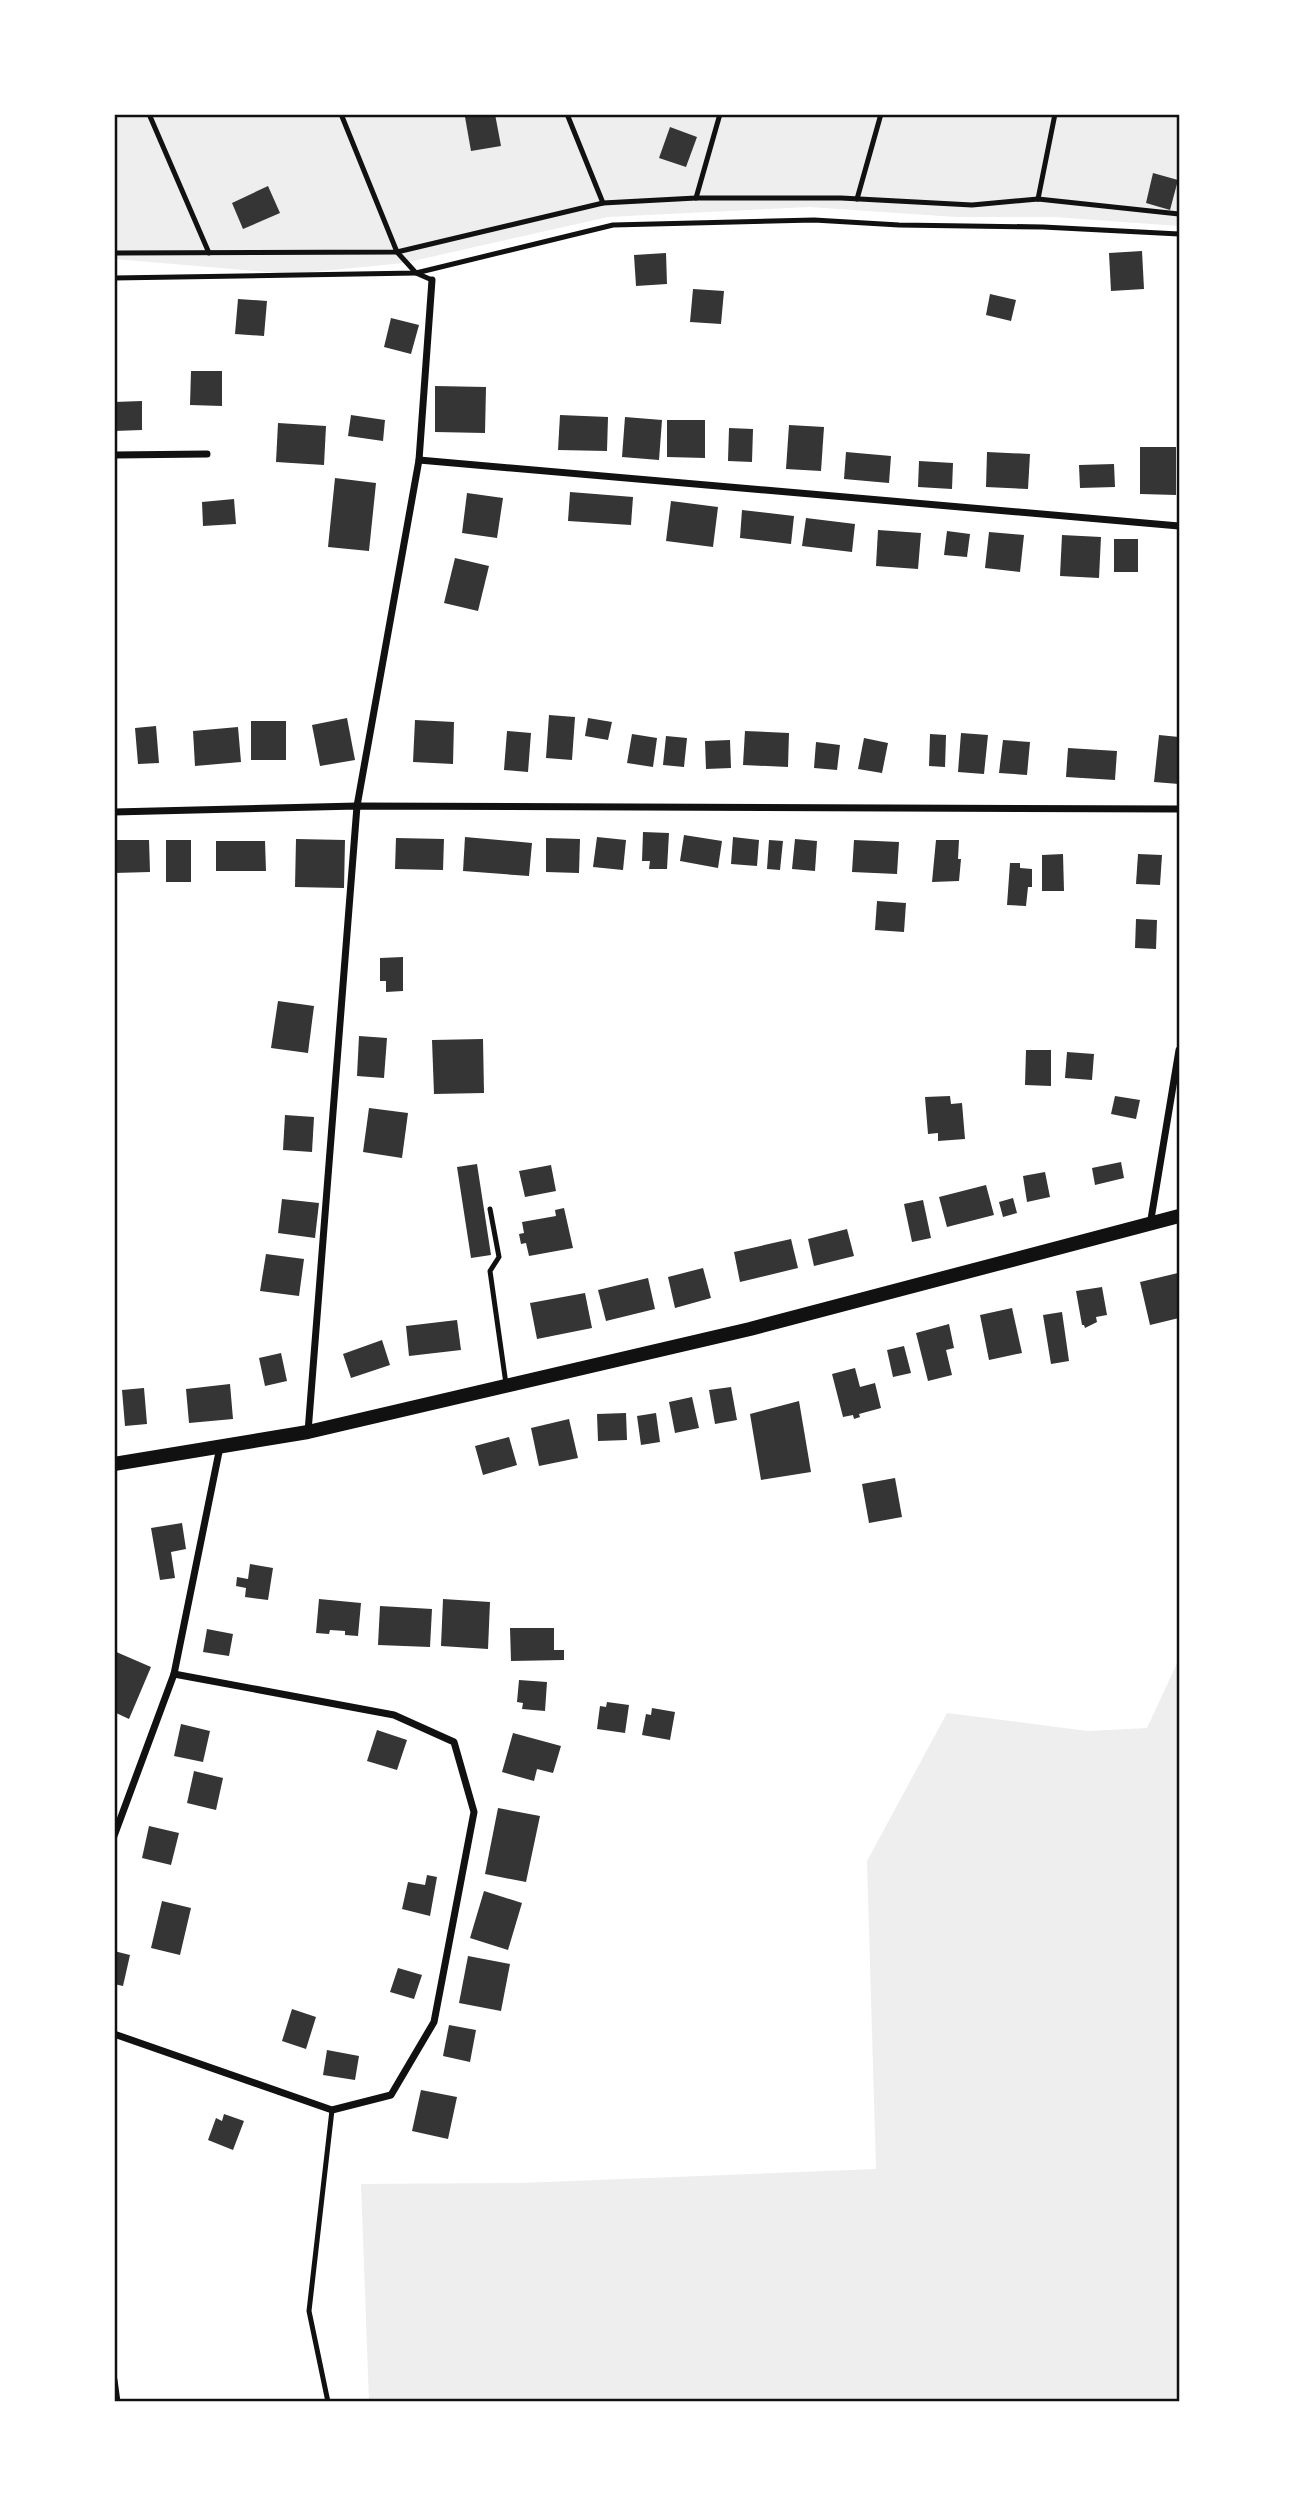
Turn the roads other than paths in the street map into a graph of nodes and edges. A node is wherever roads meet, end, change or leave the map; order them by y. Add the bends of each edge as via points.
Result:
1 (149, 114) edge
2 (341, 114) edge
3 (567, 114) edge
4 (720, 114) edge
5 (880, 114) edge
6 (1055, 114) edge
7 (696, 198) junction
8 (857, 199) junction
9 (1038, 200) junction
10 (603, 204) junction
11 (1179, 214) edge
12 (1179, 234) edge
13 (397, 251) junction
14 (114, 253) edge
15 (209, 253) junction
16 (416, 273) junction
17 (114, 278) edge
18 (432, 280) joint
19 (207, 454) dead end
20 (114, 455) edge
21 (419, 460) junction
22 (1179, 526) edge
23 (356, 806) junction
24 (1179, 809) edge
25 (114, 812) edge
26 (1179, 1050) edge
27 (490, 1209) dead end
28 (1179, 1216) edge
29 (1150, 1225) junction
30 (506, 1386) junction
31 (309, 1432) junction
32 (220, 1446) junction
33 (114, 1464) edge
34 (174, 1674) junction
35 (114, 1836) edge
36 (114, 2034) edge
37 (332, 2110) junction
38 (114, 2380) edge
39 (117, 2402) edge
40 (328, 2402) edge

1 - 15 lane
2 - 13 lane
3 - 10 lane
4 - 7 lane
5 - 8 lane
6 - 9 lane
7 - 8 lane
7 - 10 lane
8 - 9 lane via 972,205
9 - 11 lane
10 - 13 lane
12 - 16 lane via 814,220 613,225
13 - 15 lane
13 - 16 lane
14 - 15 lane
16 - 17 lane
16 - 18 lane
18 - 21 street
19 - 20 street
21 - 22 street
21 - 23 street
23 - 24 street
23 - 25 street
23 - 31 street
26 - 29 street
27 - 30 lane via 499,1257 490,1271
28 - 29 main road
29 - 30 main road via 750,1329
30 - 31 main road
31 - 32 main road
32 - 33 main road
32 - 34 street
34 - 35 street
34 - 37 street via 394,1715 454,1742 474,1812 434,2022 391,2095
36 - 37 street
37 - 40 lane via 309,2311
38 - 39 street

